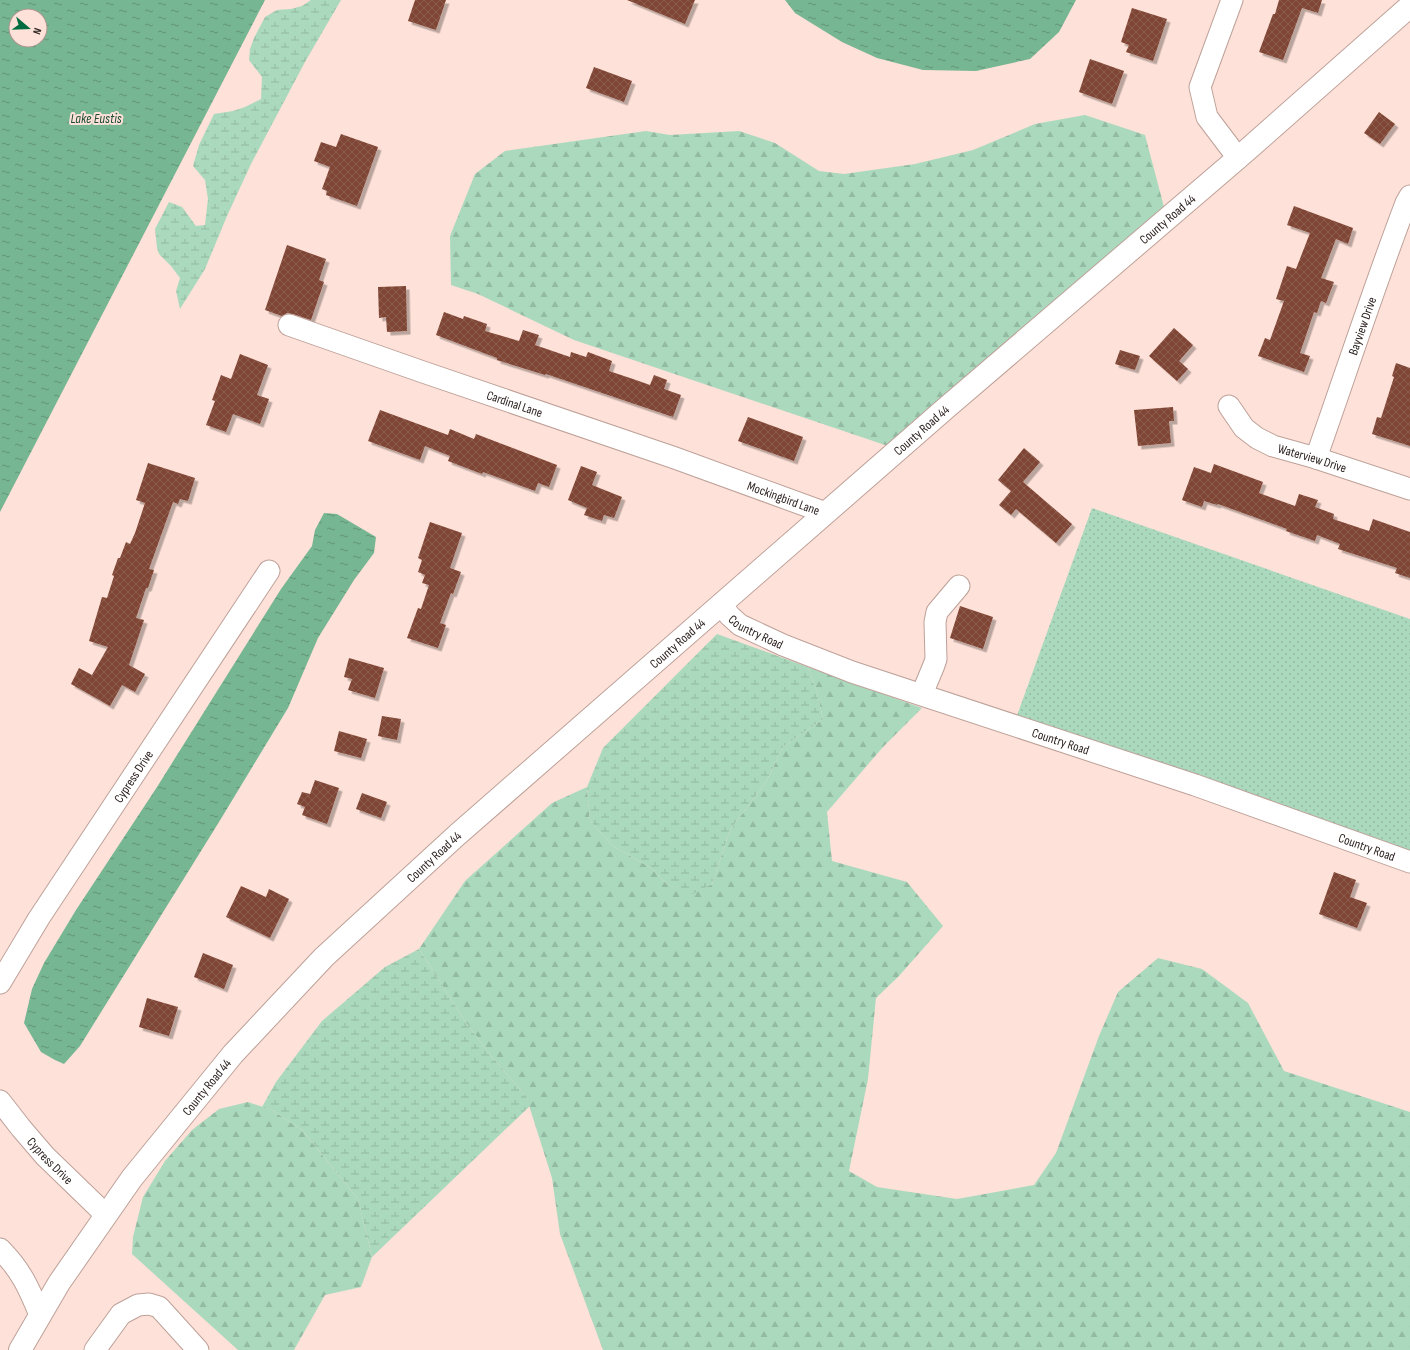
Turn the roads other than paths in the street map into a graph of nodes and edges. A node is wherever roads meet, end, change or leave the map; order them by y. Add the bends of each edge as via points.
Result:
1 (1232, 0) edge
2 (1410, 6) edge
3 (1238, 158) junction
4 (1410, 196) edge
5 (289, 325) dead end
6 (1229, 406) dead end
7 (1316, 458) junction
8 (742, 482) joint
9 (1410, 490) edge
10 (826, 513) junction
11 (269, 571) dead end
12 (959, 586) dead end
13 (721, 605) junction
14 (922, 694) junction
15 (1410, 862) edge
16 (0, 983) edge
17 (0, 1101) edge
18 (106, 1215) junction
19 (0, 1249) edge
20 (40, 1315) junction
21 (20, 1350) edge
22 (95, 1350) edge
23 (198, 1350) edge

1 - 3 street via 1200,87 1207,118
2 - 3 main road, County Road 44
3 - 10 main road, County Road 44
4 - 7 street, Bayview Drive via 1383,263
5 - 8 street, Cardinal Lane
6 - 7 street, Waterview Drive via 1244,428 1258,438 1274,446
7 - 9 street, Waterview Drive
8 - 10 street, Mockingbird Lane
10 - 13 main road, County Road 44
11 - 16 street, Cypress Drive via 39,918
12 - 14 street via 937,612 934,622 936,659
13 - 14 street, Country Road via 740,625 783,645 852,672
13 - 18 main road, County Road 44 via 457,835 324,957 233,1054 132,1178
14 - 15 street, Country Road via 1195,785
17 - 18 street, Cypress Drive via 45,1156
18 - 20 main road, County Road 44
19 - 20 street via 12,1261 28,1285
20 - 21 main road, County Road 44
22 - 23 street via 121,1314 138,1305 149,1304 159,1307

